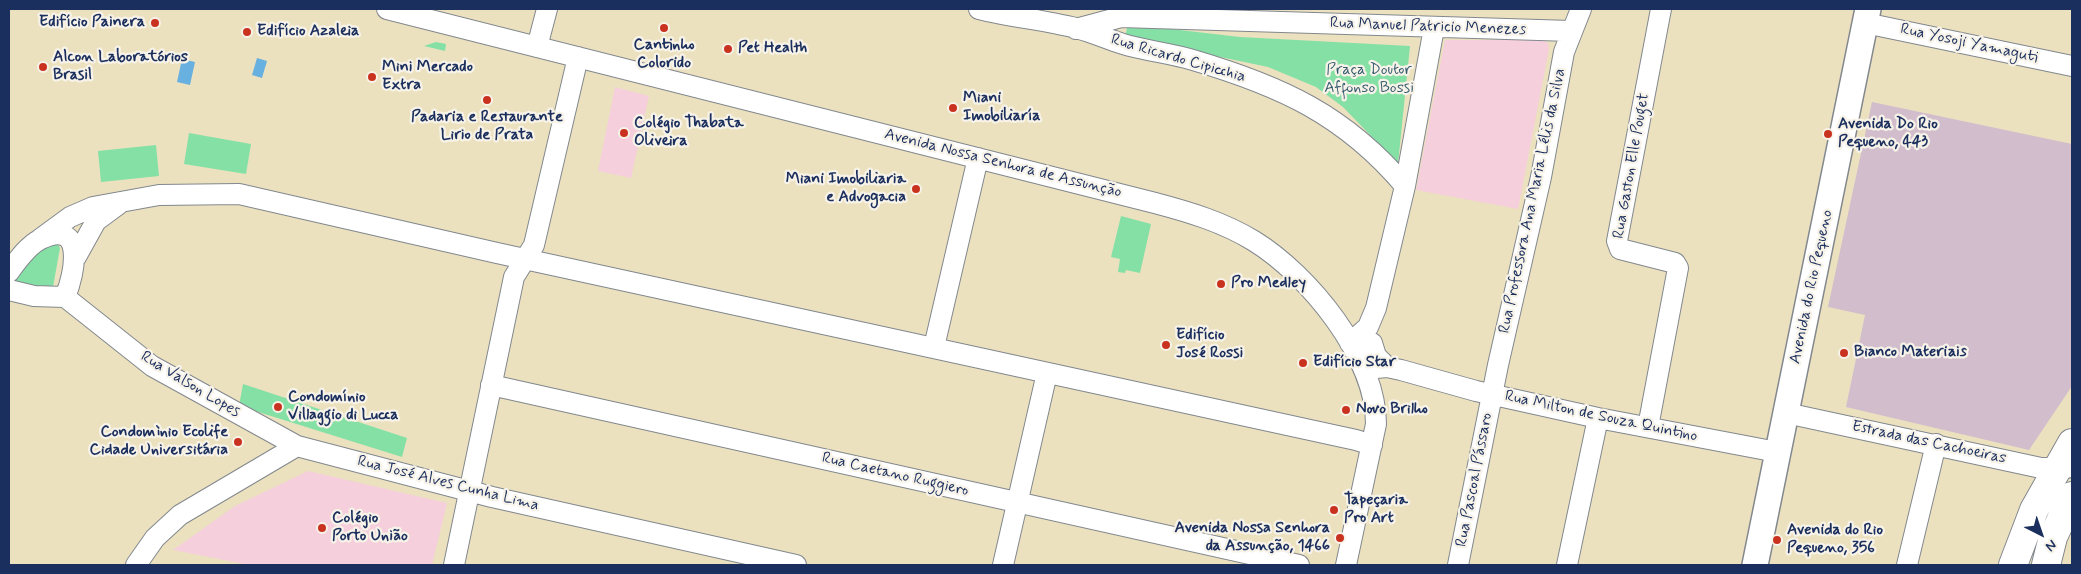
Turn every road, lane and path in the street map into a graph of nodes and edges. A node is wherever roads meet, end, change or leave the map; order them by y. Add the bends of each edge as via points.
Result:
1 (387, 9) edge
2 (547, 9) edge
3 (979, 9) edge
4 (1580, 9) edge
5 (1661, 9) edge
6 (1360, 16) edge
7 (1867, 16) edge
8 (1076, 28) junction
9 (1434, 28) junction
10 (1571, 31) junction
11 (537, 47) junction
12 (578, 57) junction
13 (2072, 66) edge
14 (978, 158) junction
15 (1405, 186) junction
16 (125, 201) junction
17 (40, 239) junction
18 (76, 257) junction
19 (526, 260) junction
20 (9, 272) edge
21 (9, 290) edge
22 (65, 297) junction
23 (934, 347) junction
24 (1361, 352) junction
25 (1046, 373) junction
26 (1426, 378) junction
27 (491, 385) junction
28 (1373, 390) junction
29 (1492, 394) junction
30 (1786, 413) junction
31 (1598, 418) junction
32 (1648, 426) junction
33 (2072, 443) edge
34 (1936, 444) junction
35 (1372, 445) junction
36 (297, 446) junction
37 (1777, 452) junction
38 (2064, 474) edge
39 (470, 491) junction
40 (2072, 496) edge
41 (1017, 502) junction
42 (2072, 527) edge
43 (136, 565) edge
44 (454, 565) edge
45 (796, 565) edge
46 (1003, 565) edge
47 (1299, 565) edge
48 (1346, 565) edge
49 (1458, 565) edge
50 (1567, 565) edge
51 (1755, 565) edge
52 (1907, 565) edge
53 (2013, 565) edge
54 (2046, 565) edge
55 (2051, 565) edge

1 - 11 street, Avenida Nossa Senhora de Assunção
2 - 11 street
3 - 8 street, Rua Ricardo Cipicchia
4 - 10 street, Rua Professora Ana Maria Lélis da Silva
5 - 32 street, Rua Gaston Elle Pouget via 1617,241 1617,246 1623,251 1675,263 1678,268
6 - 8 street, Rua Manuel Patricio Menezes via 1122,17
6 - 9 street, Rua Manuel Patricio Menezes
7 - 13 street, Rua Yosoji Yamaguti
7 - 30 main road, Avenida do Rio Pequeno
8 - 15 street, Rua Ricardo Cipicchia via 1123,44 1192,59 1270,86 1346,128
9 - 10 street, Rua Manuel Patricio Menezes
9 - 15 street
10 - 29 street, Rua Professora Ana Maria Lélis da Silva
11 - 12 street, Avenida Nossa Senhora de Assunção
12 - 14 street, Avenida Nossa Senhora de Assunção
12 - 19 street via 534,245
14 - 23 street
14 - 24 street, Avenida Nossa Senhora de Assunção via 1155,203 1226,226 1254,241 1302,280
15 - 24 street via 1376,308
16 - 17 street via 93,207
16 - 18 street via 106,211 96,221
16 - 19 street via 175,194 238,194
17 - 18 street via 58,234 63,236 73,246
17 - 20 street
18 - 22 street
19 - 23 street
19 - 27 street via 514,277
21 - 22 street via 34,296
22 - 36 street, Rua Valson Lopes via 152,366
23 - 25 street
24 - 26 street, Rua Milton de Souza Quintino via 1387,367
24 - 28 street, Avenida Nossa Senhora de Assunção
25 - 35 street
25 - 41 street
26 - 28 street, Rua Milton de Souza Quintino via 1392,381
26 - 29 street, Rua Milton de Souza Quintino
27 - 39 street
27 - 41 street, Rua Caetano Ruggiero
28 - 35 street, Avenida Nossa Senhora de Assunção via 1376,424
29 - 31 street, Rua Milton de Souza Quintino
29 - 49 street, Rua Pascoal Pássaro
30 - 34 street, Estrada das Cachoeiras
30 - 37 main road, Avenida do Rio Pequeno
31 - 32 street, Rua Milton de Souza Quintino
31 - 50 street
32 - 37 street, Rua Milton de Souza Quintino
33 - 38 highway
34 - 38 street, Estrada das Cachoeiras
34 - 52 street
35 - 48 street, Avenida Nossa Senhora de Assunção
36 - 39 street, Rua José Alves Cunha Lima
36 - 43 street via 180,515 156,538
37 - 51 main road, Avenida do Rio Pequeno
38 - 53 highway via 2030,518
39 - 44 street
39 - 45 street, Rua José Alves Cunha Lima
40 - 54 highway via 2053,537
41 - 46 street
41 - 47 street, Rua Caetano Ruggiero
42 - 55 highway

